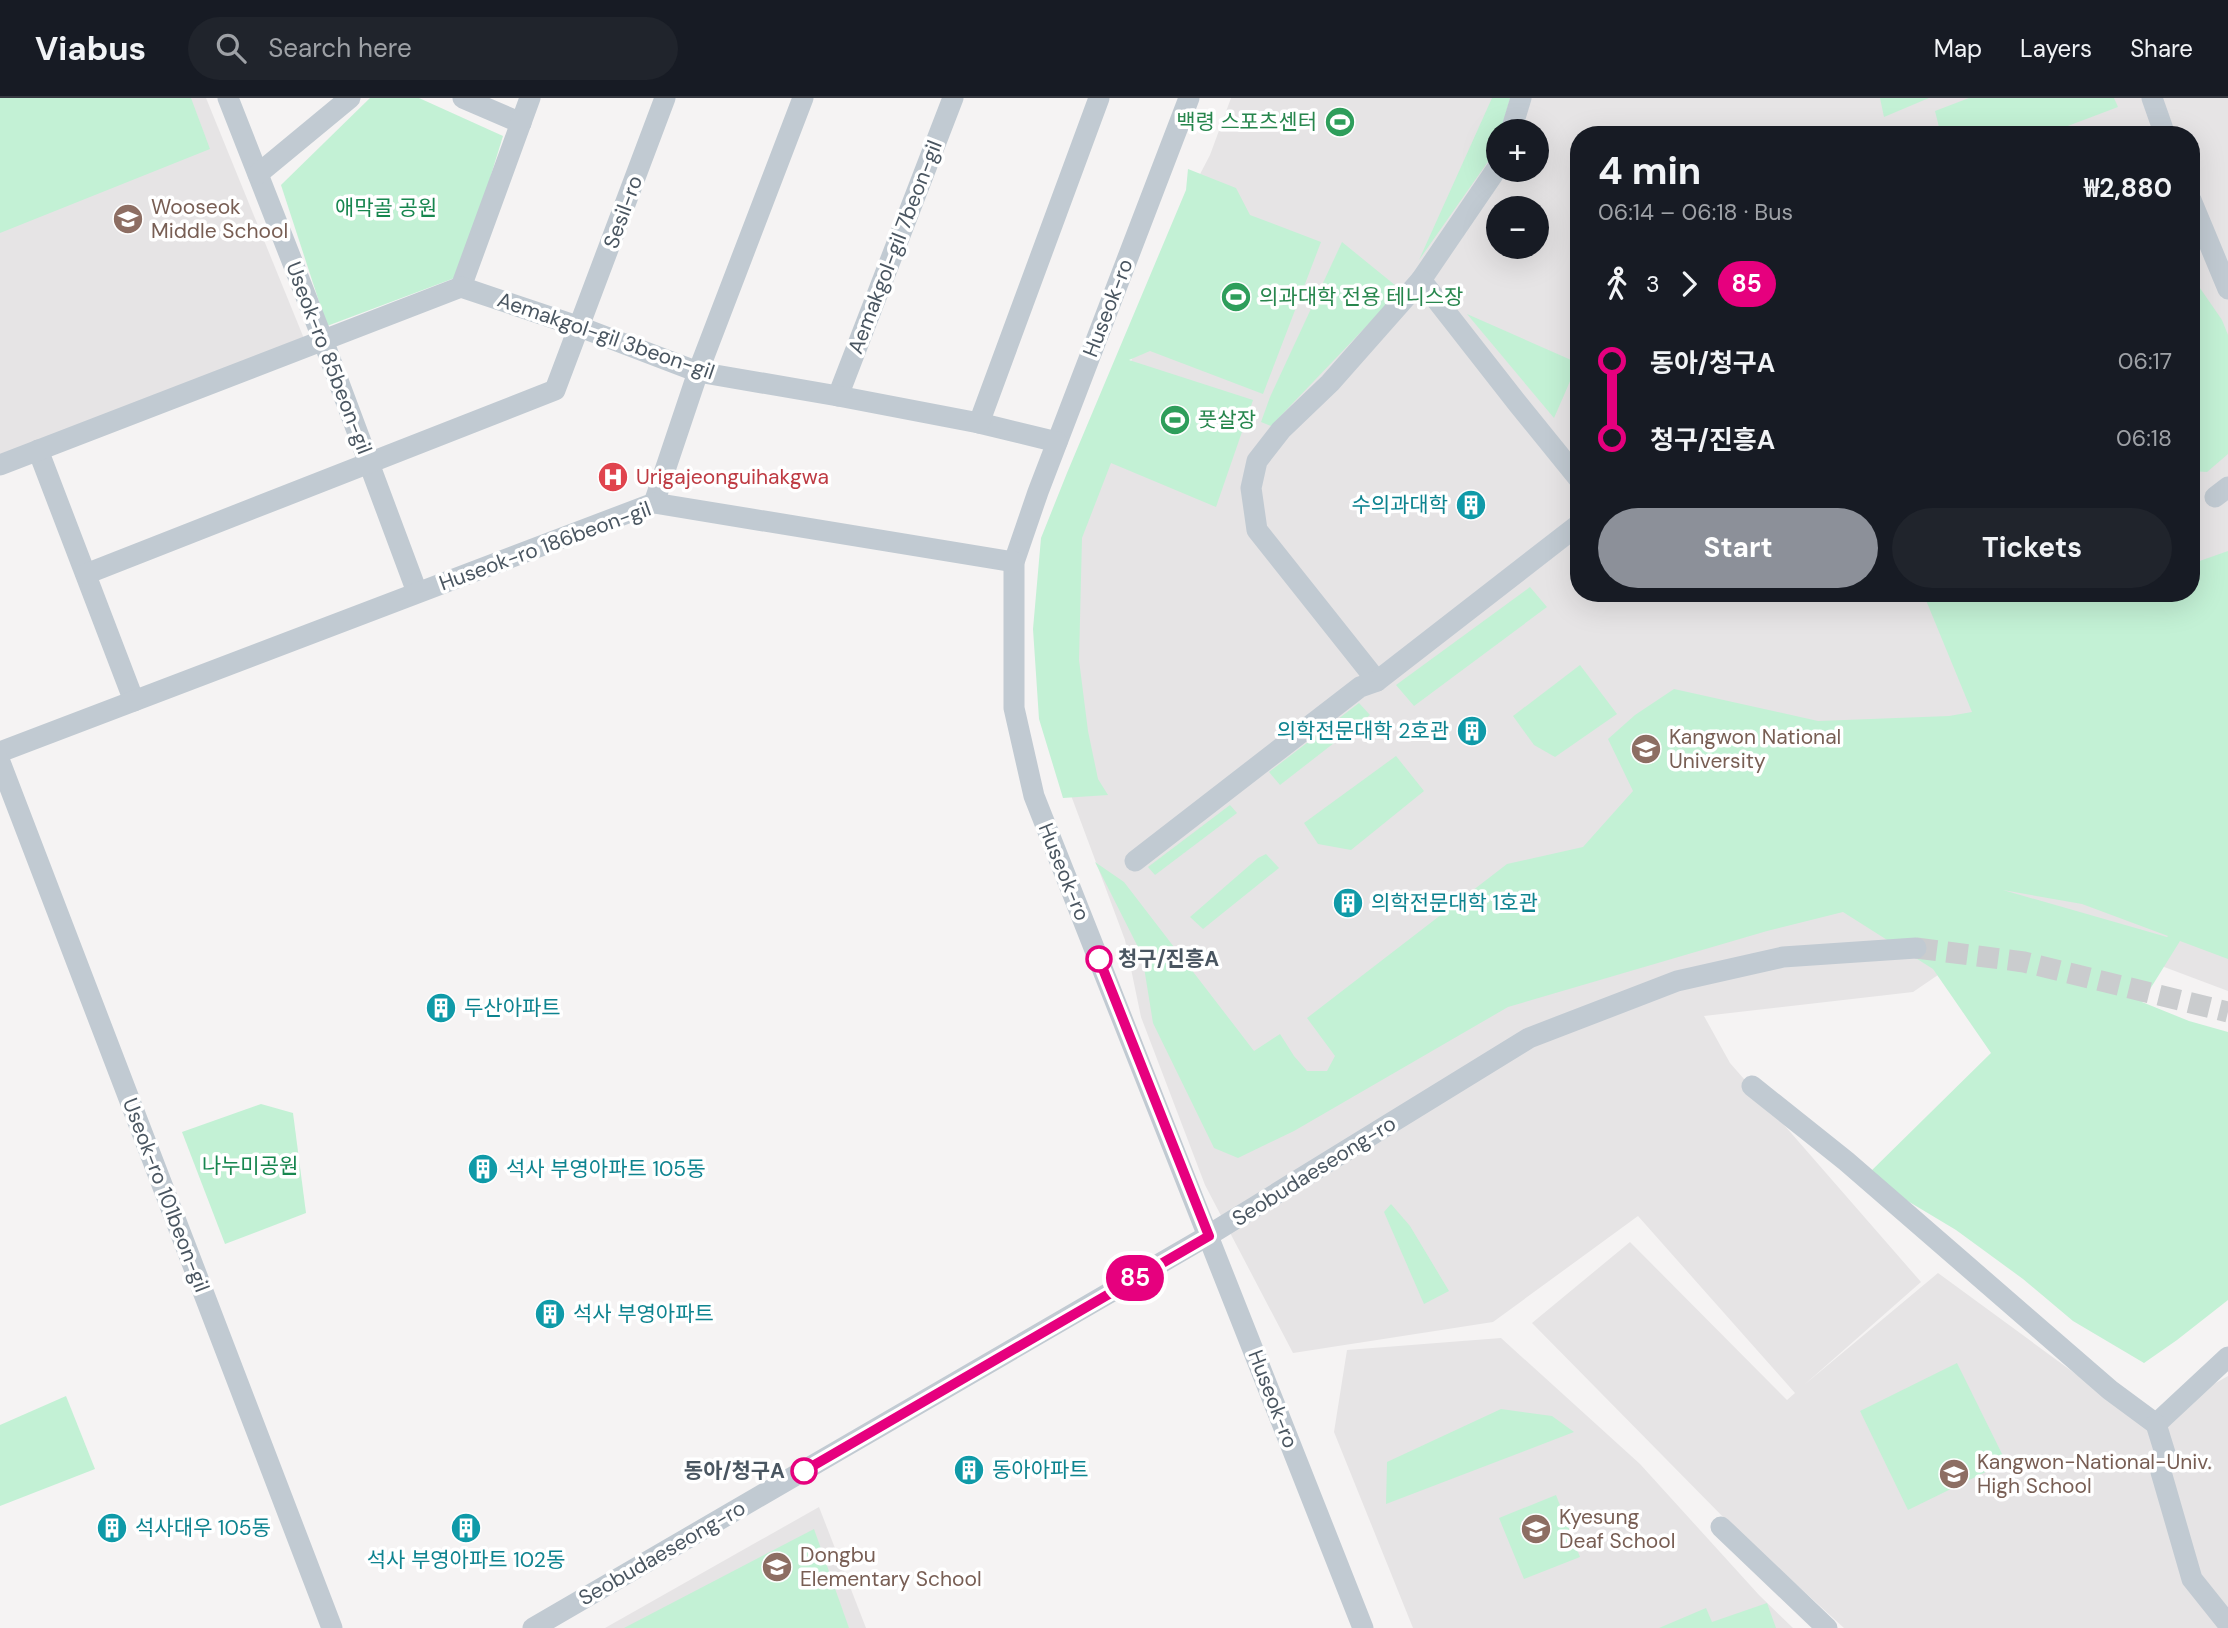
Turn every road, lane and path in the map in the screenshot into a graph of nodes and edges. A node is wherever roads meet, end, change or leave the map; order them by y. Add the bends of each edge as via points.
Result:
1 (228, 98) edge
2 (350, 98) edge
3 (463, 98) edge
4 (530, 98) edge
5 (665, 98) edge
6 (803, 98) edge
7 (953, 98) edge
8 (1099, 98) edge
9 (1189, 98) edge
10 (1521, 98) edge
11 (2152, 98) edge
12 (1515, 119) edge
13 (521, 123) junction
14 (2162, 126) edge
15 (258, 174) junction
16 (1488, 182) edge
17 (2200, 239) edge
18 (1421, 280) junction
19 (461, 287) junction
20 (2228, 289) edge
21 (580, 327) junction
22 (323, 340) junction
23 (698, 372) junction
24 (838, 396) junction
25 (979, 423) junction
26 (1057, 442) junction
27 (38, 450) junction
28 (370, 463) junction
29 (0, 465) edge
30 (1570, 468) edge
31 (654, 503) junction
32 (1570, 531) edge
33 (1014, 562) junction
34 (86, 574) junction
35 (417, 592) junction
36 (1377, 681) junction
37 (134, 701) junction
38 (0, 752) edge
39 (0, 761) edge
40 (1135, 861) dead end
41 (1916, 948) tunnel mouth
42 (1752, 1086) dead end
43 (1209, 1236) junction
44 (2228, 1357) edge
45 (2110, 1390) junction
46 (2156, 1424) junction
47 (2165, 1453) junction
48 (1721, 1527) dead end
49 (2228, 1624) edge
50 (332, 1628) edge
51 (533, 1628) edge
52 (1363, 1628) edge
53 (1826, 1628) edge

1 - 15 street, Useok-ro 85beon-gil
2 - 15 street
3 - 13 street
4 - 13 street
5 - 21 street, Sesil-ro
6 - 23 street
7 - 24 street, Aemakgol-gil 7beon-gil
8 - 25 street
9 - 26 street, Huseok-ro
10 - 12 street
11 - 14 street
13 - 19 street
15 - 22 street, Useok-ro 85beon-gil
16 - 18 street
17 - 20 street
18 - 30 street
18 - 36 street via 1330,383 1281,430 1257,461 1251,488 1257,530
19 - 21 street, Aemakgol-gil 3beon-gil
19 - 22 street
21 - 23 street, Aemakgol-gil 3beon-gil
21 - 28 street, Useok-ro 85beon-gil via 555,390
22 - 27 street
22 - 28 street, Useok-ro 85beon-gil
23 - 24 street, Aemakgol-gil 3beon-gil
23 - 31 street
24 - 25 street, Aemakgol-gil 3beon-gil
25 - 26 street, Aemakgol-gil 3beon-gil
26 - 33 street, Huseok-ro
27 - 29 street
27 - 34 street
28 - 34 street, Useok-ro 85beon-gil
28 - 35 street, Useok-ro 85beon-gil
31 - 33 street, Huseok-ro 186beon-gil
31 - 35 street, Huseok-ro 186beon-gil
32 - 36 street
33 - 43 street, Huseok-ro via 1014,708 1034,796
34 - 37 street
35 - 37 street, Huseok-ro 186beon-gil
36 - 40 street via 1360,687
37 - 38 street, Huseok-ro 186beon-gil
39 - 50 street, Useok-ro 101beon-gil
41 - 43 street, Seobudaeseong-ro via 1783,957 1677,981 1530,1038
42 - 45 street via 1846,1161
43 - 51 street, Seobudaeseong-ro
43 - 52 street, Huseok-ro
44 - 46 street
45 - 46 street
45 - 47 street
46 - 47 street
47 - 49 street via 2161,1472 2192,1579
48 - 53 street

